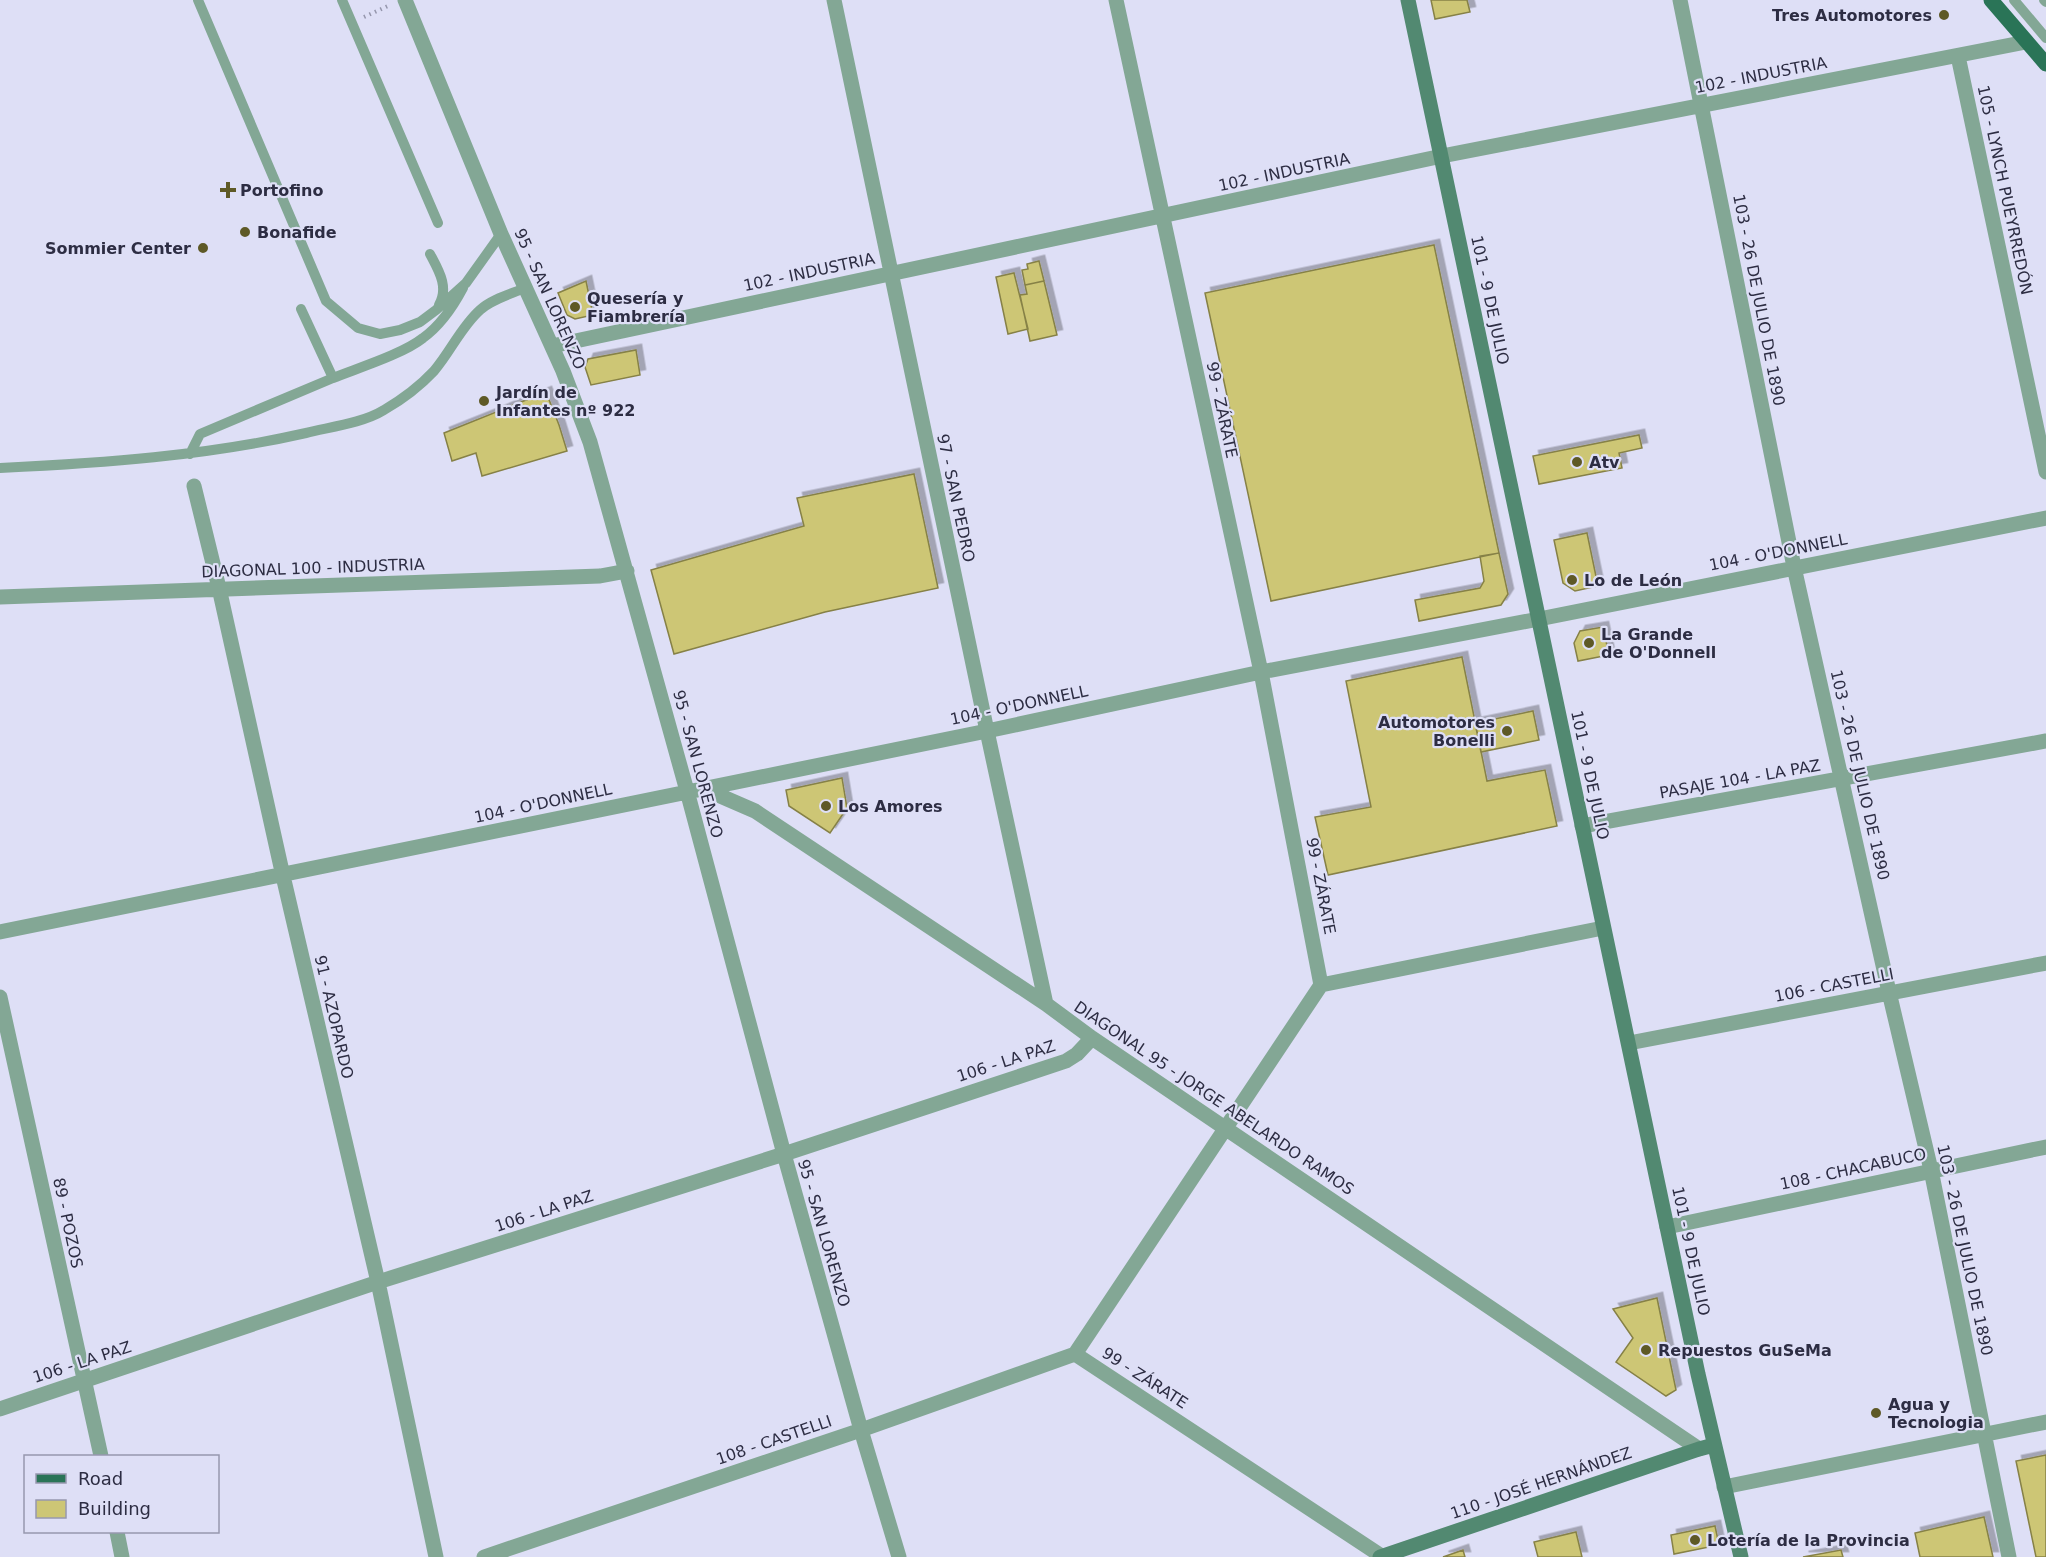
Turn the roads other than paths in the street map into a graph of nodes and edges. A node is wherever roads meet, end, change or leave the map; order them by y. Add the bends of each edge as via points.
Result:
1 (198, 0) edge
2 (342, 0) edge
3 (834, 0) edge
4 (1116, 0) edge
5 (1408, 0) edge
6 (1680, 0) edge
7 (1991, 0) edge
8 (2014, 0) edge
9 (400, 2) edge
10 (2046, 38) edge
11 (2026, 42) junction
12 (1959, 56) junction
13 (2046, 64) edge
14 (1701, 105) junction
15 (1442, 156) junction
16 (1162, 216) junction
17 (438, 223) dead end
18 (501, 234) junction
19 (430, 254) dead end
20 (890, 273) junction
21 (466, 283) junction
22 (525, 288) junction
23 (301, 309) dead end
24 (436, 310) junction
25 (552, 346) junction
26 (333, 378) junction
27 (190, 454) junction
28 (0, 468) edge
29 (2046, 472) edge
30 (194, 486) dead end
31 (2046, 518) edge
32 (1794, 567) junction
33 (627, 571) junction
34 (219, 588) junction
35 (0, 597) edge
36 (1539, 620) junction
37 (1261, 672) junction
38 (987, 731) junction
39 (2046, 741) edge
40 (1842, 778) junction
41 (694, 789) junction
42 (1582, 826) junction
43 (283, 876) junction
44 (1603, 928) junction
45 (0, 932) edge
46 (2046, 963) edge
47 (1321, 985) junction
48 (1889, 992) junction
49 (0, 997) edge
50 (1046, 1004) junction
51 (1092, 1038) junction
52 (1629, 1043) junction
53 (1227, 1129) junction
54 (2046, 1147) edge
55 (784, 1154) junction
56 (1931, 1170) junction
57 (1667, 1227) junction
58 (378, 1282) junction
59 (1075, 1354) junction
60 (84, 1380) junction
61 (0, 1408) edge
62 (2046, 1422) edge
63 (861, 1430) junction
64 (1985, 1434) junction
65 (1714, 1446) junction
66 (1699, 1449) junction
67 (101, 1455) edge
68 (1724, 1487) junction
69 (117, 1533) edge
70 (122, 1557) edge
71 (436, 1557) edge
72 (484, 1557) edge
73 (899, 1557) edge
74 (1382, 1557) edge
75 (1741, 1557) edge
76 (2009, 1557) edge

1 - 24 lane via 326,301 358,328 380,334 420,322
2 - 17 lane
3 - 20 street, 97 - SAN PEDRO
4 - 16 street, 99 - ZÁRATE
5 - 15 street, 101 - 9 DE JULIO
6 - 14 street, 103 - 26 DE JULIO DE 1890
7 - 11 main road
8 - 10 lane
9 - 18 street, 95 - SAN LORENZO
10 - 11 lane
11 - 12 street, 102 - INDUSTRIA
11 - 13 main road
12 - 14 street, 102 - INDUSTRIA
12 - 29 street, 105 - LYNCH PUEYRREDÓN
14 - 15 street, 102 - INDUSTRIA
14 - 32 street, 103 - 26 DE JULIO DE 1890
15 - 16 street, 102 - INDUSTRIA
15 - 36 street, 101 - 9 DE JULIO
16 - 20 street, 102 - INDUSTRIA
16 - 37 street, 99 - ZÁRATE
18 - 21 lane
18 - 22 street, 95 - SAN LORENZO
19 - 24 lane via 444,287 444,297
20 - 25 street, 102 - INDUSTRIA
20 - 38 street, 97 - SAN PEDRO
21 - 24 lane
21 - 26 lane via 439,324 421,340
22 - 25 street, 95 - SAN LORENZO
22 - 27 lane via 482,308 465,325 435,370 382,412 274,440
23 - 26 lane
25 - 33 street, 95 - SAN LORENZO via 590,442
26 - 27 lane via 200,434
27 - 28 lane
30 - 34 street, 91 - AZOPARDO
31 - 32 street, 104 - O'DONNELL
32 - 36 street, 104 - O'DONNELL
32 - 40 street, 103 - 26 DE JULIO DE 1890
33 - 34 street, DIAGONAL 100 - INDUSTRIA via 600,576
33 - 41 street, 95 - SAN LORENZO
34 - 35 street, DIAGONAL 100 - INDUSTRIA
34 - 43 street, 91 - AZOPARDO
36 - 37 street, 104 - O'DONNELL
36 - 42 street, 101 - 9 DE JULIO
37 - 38 street, 104 - O'DONNELL
37 - 47 street, 99 - ZÁRATE
38 - 41 street, 104 - O'DONNELL
38 - 50 street, 97 - SAN PEDRO
39 - 40 street, PASAJE 104 - LA PAZ
40 - 42 street, PASAJE 104 - LA PAZ
40 - 48 street, 103 - 26 DE JULIO DE 1890
41 - 43 street, 104 - O'DONNELL
41 - 50 street, DIAGONAL 95 - JORGE ABELARDO RAMOS via 755,811
41 - 55 street, 95 - SAN LORENZO
42 - 44 street, 101 - 9 DE JULIO
43 - 45 street, 104 - O'DONNELL
43 - 58 street, 91 - AZOPARDO
44 - 47 street
44 - 52 street, 101 - 9 DE JULIO
46 - 48 street, 106 - CASTELLI
47 - 53 street, 99 - ZÁRATE
48 - 52 street, 106 - CASTELLI
48 - 56 street, 103 - 26 DE JULIO DE 1890
49 - 60 street, 89 - POZOS
50 - 51 street, DIAGONAL 95 - JORGE ABELARDO RAMOS
51 - 53 street, DIAGONAL 95 - JORGE ABELARDO RAMOS
51 - 55 street, 106 - LA PAZ via 1066,1061
52 - 57 street, 101 - 9 DE JULIO
53 - 59 street, 99 - ZÁRATE
53 - 66 street, DIAGONAL 95 - JORGE ABELARDO RAMOS
54 - 56 street, 108 - CHACABUCO
55 - 58 street, 106 - LA PAZ
55 - 63 street, 95 - SAN LORENZO
56 - 57 street, 108 - CHACABUCO
56 - 64 street, 103 - 26 DE JULIO DE 1890
57 - 65 street, 101 - 9 DE JULIO
58 - 60 street, 106 - LA PAZ
58 - 71 street, 91 - AZOPARDO
59 - 63 street, 108 - CASTELLI
59 - 74 street, 99 - ZÁRATE
60 - 61 street, 106 - LA PAZ
60 - 67 street, 89 - POZOS
62 - 64 street
63 - 72 street, 108 - CASTELLI
63 - 73 street, 95 - SAN LORENZO
64 - 68 street
64 - 76 street, 103 - 26 DE JULIO DE 1890
65 - 66 street, 110 - JOSÉ HERNÁNDEZ
65 - 68 street, 101 - 9 DE JULIO
66 - 74 street, 110 - JOSÉ HERNÁNDEZ
68 - 75 street, 101 - 9 DE JULIO
69 - 70 street

